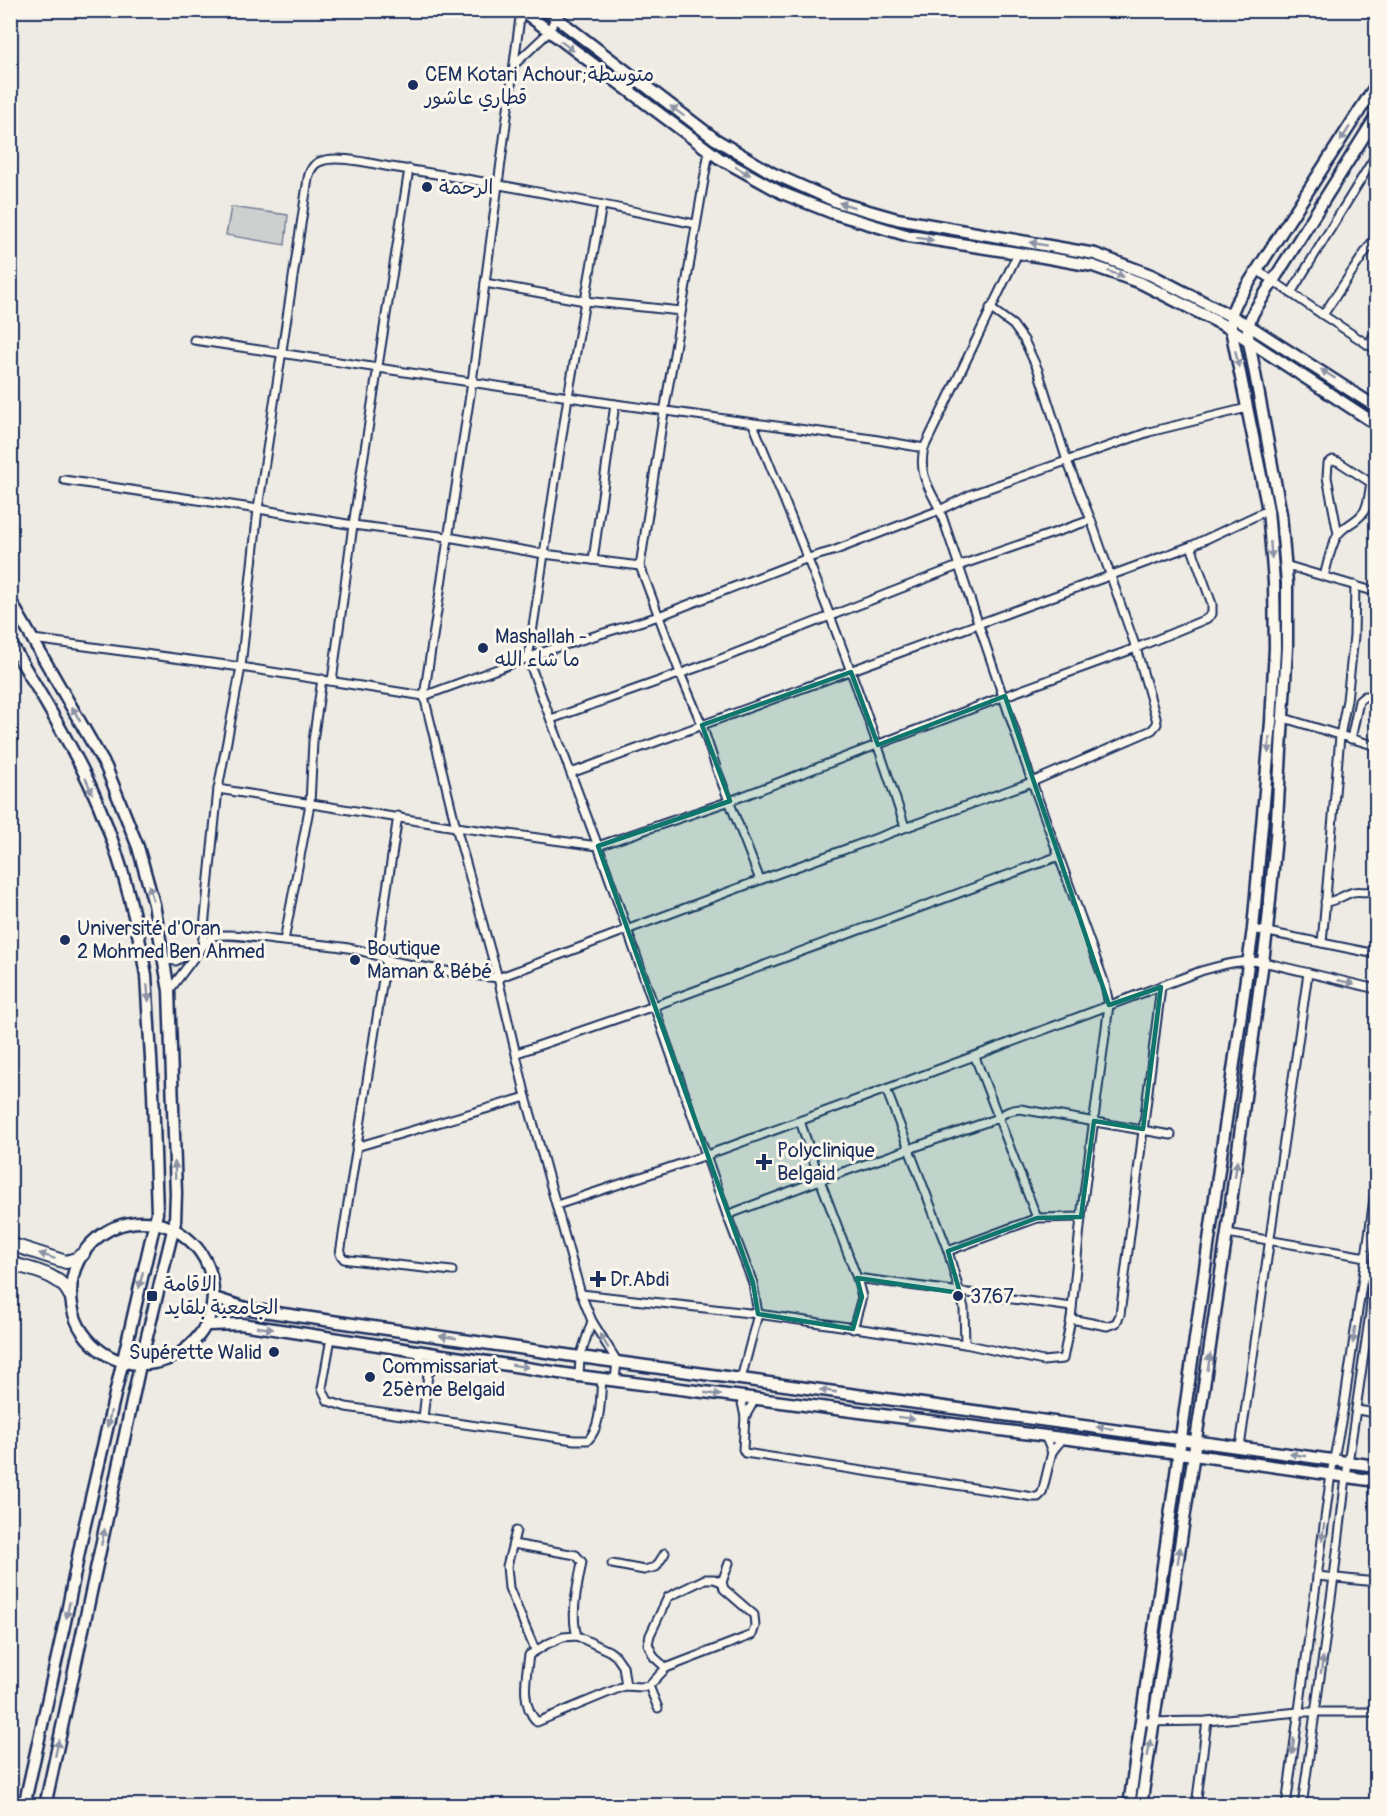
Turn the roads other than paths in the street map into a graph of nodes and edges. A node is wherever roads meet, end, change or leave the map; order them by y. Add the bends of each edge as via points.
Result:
1 (521, 11) edge
2 (550, 14) edge
3 (549, 32) junction
4 (516, 63) junction
5 (1377, 85) edge
6 (1377, 117) edge
7 (709, 151) junction
8 (1377, 155) edge
9 (409, 169) junction
10 (499, 183) junction
11 (602, 205) junction
12 (696, 224) junction
13 (1377, 236) edge
14 (1018, 253) junction
15 (1257, 270) junction
16 (1274, 282) junction
17 (485, 283) junction
18 (1291, 293) junction
19 (585, 301) junction
20 (990, 308) junction
21 (681, 311) junction
22 (1232, 315) junction
23 (1323, 315) junction
24 (1248, 325) junction
25 (1231, 329) junction
26 (1377, 332) edge
27 (194, 340) dead end
28 (1249, 341) junction
29 (1368, 345) junction
30 (1377, 350) edge
31 (282, 354) junction
32 (379, 368) junction
33 (472, 382) junction
34 (568, 397) junction
35 (615, 404) junction
36 (1377, 407) edge
37 (1247, 408) junction
38 (664, 411) junction
39 (753, 424) junction
40 (1377, 424) edge
41 (924, 448) junction
42 (1067, 461) junction
43 (64, 480) dead end
44 (1374, 484) edge
45 (258, 509) junction
46 (940, 510) junction
47 (1268, 510) junction
48 (1091, 520) junction
49 (353, 525) junction
50 (1338, 534) junction
51 (448, 537) junction
52 (1191, 546) junction
53 (544, 555) junction
54 (808, 558) junction
55 (593, 560) junction
56 (1285, 565) junction
57 (640, 566) junction
58 (958, 566) junction
59 (1110, 576) junction
60 (1324, 576) junction
61 (1355, 585) junction
62 (1377, 592) edge
63 (10, 600) edge
64 (659, 616) junction
65 (830, 617) junction
66 (979, 624) junction
67 (33, 639) junction
68 (10, 642) edge
69 (1136, 648) junction
70 (528, 659) junction
71 (241, 667) junction
72 (851, 672) junction
73 (680, 673) junction
74 (322, 679) junction
75 (332, 681) junction
76 (424, 696) junction
77 (1005, 696) junction
78 (1377, 696) edge
79 (1284, 718) junction
80 (551, 719) junction
81 (702, 725) junction
82 (1341, 736) junction
83 (1351, 739) junction
84 (878, 745) junction
85 (1377, 746) edge
86 (571, 773) junction
87 (1032, 782) junction
88 (218, 789) junction
89 (730, 801) junction
90 (310, 804) junction
91 (398, 816) junction
92 (456, 827) junction
93 (904, 827) junction
94 (598, 846) junction
95 (1059, 856) junction
96 (760, 880) junction
97 (1377, 888) edge
98 (1325, 902) junction
99 (1253, 929) junction
100 (627, 931) junction
101 (1267, 931) junction
102 (284, 941) junction
103 (1322, 942) junction
104 (202, 947) junction
105 (1377, 954) edge
106 (377, 955) junction
107 (165, 960) junction
108 (386, 960) junction
109 (1248, 960) junction
110 (1263, 962) junction
111 (1308, 973) junction
112 (498, 978) junction
113 (1161, 987) junction
114 (1377, 988) edge
115 (169, 991) junction
116 (1109, 1005) junction
117 (654, 1006) junction
118 (517, 1053) junction
119 (975, 1057) junction
120 (886, 1089) junction
121 (526, 1097) junction
122 (998, 1118) junction
123 (800, 1121) junction
124 (1095, 1121) junction
125 (1143, 1129) junction
126 (1171, 1134) dead end
127 (356, 1147) junction
128 (909, 1150) junction
129 (707, 1155) junction
130 (820, 1180) junction
131 (1377, 1184) edge
132 (557, 1205) junction
133 (728, 1215) junction
134 (1081, 1217) junction
135 (1037, 1218) junction
136 (155, 1223) junction
137 (173, 1229) junction
138 (1227, 1233) junction
139 (1269, 1241) junction
140 (10, 1244) edge
141 (948, 1251) junction
142 (82, 1254) junction
143 (1366, 1257) junction
144 (10, 1263) edge
145 (452, 1271) dead end
146 (857, 1278) junction
147 (960, 1293) junction
148 (581, 1294) junction
149 (70, 1295) junction
150 (214, 1298) junction
151 (1072, 1307) junction
152 (1374, 1313) edge
153 (758, 1314) junction
154 (1071, 1319) junction
155 (592, 1321) junction
156 (207, 1325) junction
157 (853, 1329) junction
158 (332, 1338) junction
159 (965, 1344) junction
160 (417, 1350) junction
161 (446, 1354) junction
162 (580, 1357) junction
163 (617, 1361) junction
164 (122, 1362) junction
165 (140, 1365) junction
166 (428, 1374) junction
167 (579, 1376) junction
168 (602, 1379) junction
169 (741, 1379) junction
170 (615, 1380) junction
171 (741, 1398) junction
172 (755, 1399) junction
173 (1357, 1410) junction
174 (1377, 1413) edge
175 (745, 1417) junction
176 (423, 1418) junction
177 (1044, 1436) junction
178 (1063, 1438) junction
179 (1182, 1439) junction
180 (1196, 1441) junction
181 (1240, 1447) junction
182 (1052, 1452) junction
183 (1180, 1453) junction
184 (1194, 1455) junction
185 (1335, 1461) junction
186 (1348, 1462) junction
187 (1377, 1466) edge
188 (1331, 1474) junction
189 (1346, 1477) junction
190 (1377, 1481) edge
191 (516, 1531) dead end
192 (513, 1544) junction
193 (665, 1553) dead end
194 (729, 1563) dead end
195 (612, 1564) dead end
196 (1317, 1576) junction
197 (1334, 1577) junction
198 (723, 1582) junction
199 (1377, 1582) edge
200 (577, 1635) junction
201 (535, 1650) junction
202 (666, 1668) junction
203 (626, 1686) junction
204 (649, 1686) junction
205 (658, 1708) dead end
206 (1298, 1712) junction
207 (1316, 1712) junction
208 (1377, 1712) edge
209 (1207, 1721) junction
210 (1141, 1722) junction
211 (1154, 1723) junction
212 (24, 1806) edge
213 (45, 1806) edge
214 (1129, 1806) edge
215 (1141, 1806) edge
216 (1196, 1806) edge
217 (1286, 1806) edge
218 (1302, 1806) edge

1 - 3 main road
1 - 4 street
2 - 3 street
22 -> 2 main road via 1151,275 1095,254 897,219 837,202 772,173 715,139
3 - 4 street
3 -> 7 main road
4 - 10 street
5 -> 15 main road
6 - 16 main road
7 - 12 street
7 -> 14 main road via 782,193 832,213 909,236
8 - 18 street
9 - 10 street
9 - 31 street via 337,159 313,166
9 - 32 street
10 - 11 street
10 - 17 street
11 - 12 street
11 - 19 street
12 - 21 street
13 - 23 street
14 - 20 street
14 -> 25 main road via 1093,266 1142,283
15 - 16 street
15 - 22 main road
16 - 18 street
16 - 24 main road
17 - 19 street
17 - 33 street
18 - 23 street
19 - 21 street
19 - 34 street
20 - 41 street
20 - 42 street via 1013,325 1024,340 1038,370
21 - 38 street
22 - 24 main road
22 - 25 main road
23 - 29 street
24 - 28 main road
36 -> 24 main road
25 - 28 main road
25 -> 37 main road
26 - 29 street
27 - 31 street
28 - 40 main road
28 - 56 main road via 1281,514
29 - 30 street
31 - 32 street
31 - 45 street
32 - 33 street
32 - 49 street
33 - 34 street
33 - 51 street
34 - 35 street
34 - 53 street
35 - 38 street
35 - 55 street
37 - 42 street via 1149,432
37 - 47 main road
38 - 39 street
38 - 57 street
39 - 41 street
39 - 54 street
41 - 46 street via 924,477
42 - 46 street via 972,494
42 - 48 street
43 - 45 street
44 - 50 street via 1361,516
44 - 50 street via 1339,462 1328,463
45 - 49 street
45 - 71 street
46 - 54 street
46 - 58 street
47 - 52 street
47 -> 99 main road via 1275,648
48 - 58 street
48 - 59 street
49 - 51 street
49 - 75 street
50 - 60 street
51 - 53 street
51 - 76 street
52 - 59 street
52 - 69 street via 1212,614
53 - 55 street
53 - 70 street
54 - 64 street
54 - 65 street
55 - 57 street
56 - 60 street
56 - 79 main road
57 - 64 street
58 - 65 street
58 - 66 street
59 - 66 street
59 - 69 street
60 - 61 street
61 - 62 street
61 - 82 street via 1352,652
63 - 67 main road
64 - 70 street
64 - 73 street
65 - 72 street
65 - 73 street
66 - 72 street
66 - 77 street
67 - 71 street
107 -> 67 main road via 138,847 106,767
68 -> 136 main road via 89,782 111,840 141,944 149,1008
69 - 77 street
69 - 87 street via 1156,718 1155,727
70 - 76 street
70 - 80 street
71 - 74 street
71 - 88 street
72 - 81 street
72 - 84 street
73 - 80 street
73 - 81 street
74 - 75 street
74 - 90 street via 313,741
75 - 76 street
76 - 92 street
77 - 84 street
77 - 87 street
78 - 83 street via 1365,696 1359,701
79 - 82 street
79 - 101 main road
80 - 86 street
81 - 86 street
81 - 89 street
82 - 83 street
82 - 98 street
83 - 85 street
84 - 89 street
84 - 93 street
86 - 94 street
87 - 93 street
87 - 95 street
88 - 90 street
88 - 104 street
89 - 94 street
89 - 96 street
90 - 91 street
90 - 102 street
91 - 92 street
91 - 106 street
92 - 94 street
92 - 112 street
93 - 96 street
94 - 100 street
95 - 116 street
95 - 117 street
96 - 100 street
97 - 98 street
98 - 103 street
99 - 101 street
99 - 109 main road
100 - 112 street
100 - 117 street
101 - 103 street
101 - 110 main road
102 - 104 street via 222,935 213,936
102 - 106 street
103 - 105 street
104 - 107 street via 176,961
104 - 115 street
106 - 108 street
107 - 115 main road
108 - 112 street
108 - 127 street
109 - 110 street
109 - 113 street via 1201,971
109 - 179 main road
110 - 111 street
138 -> 110 main road
111 -> 114 street
111 - 139 street
112 - 118 street
113 - 116 street
113 - 125 street
137 -> 115 main road via 176,1193
116 - 119 street
116 - 124 street
117 - 118 street
117 - 129 street
118 - 121 street
119 - 120 street
119 - 122 street
120 - 123 street
120 - 128 street
121 - 127 street
121 - 132 street
122 - 124 street via 1020,1109
122 - 128 street
122 - 135 street
123 - 129 street
123 - 130 street
124 - 125 street
124 - 134 street
125 - 126 street
125 - 154 street via 1120,1315 1116,1323 1107,1326
127 - 145 street via 340,1254 350,1260
128 - 130 street
128 - 141 street
129 - 132 street
129 - 133 street
130 - 133 street
130 - 146 street
131 - 143 street
132 - 148 street
133 - 153 street via 753,1283
134 - 135 street
134 - 151 street
135 - 141 street
136 - 137 main road
136 - 142 main road via 134,1222 114,1227
136 -> 164 main road
137 - 150 main road via 186,1236 204,1257 212,1277
137 - 165 main road
138 - 139 street
180 -> 138 main road
139 - 143 street
139 - 181 street
142 -> 140 highway via 66,1262
141 - 147 street
142 - 149 main road via 73,1274
143 - 152 street
143 -> 185 street
144 - 149 highway via 60,1281
146 - 147 street
146 - 157 street via 862,1297
147 - 151 street
147 - 159 street
148 - 153 street
148 - 155 street
149 - 164 main road via 80,1329 98,1349
150 - 156 main road
162 -> 150 main road via 249,1309
151 - 154 street
152 - 173 street
153 - 157 street
153 - 169 street
154 - 159 street via 1063,1359 1052,1361 993,1352
155 - 162 street
163 -> 155 street
156 -> 158 main road via 241,1324
156 - 165 main road via 184,1351 169,1360
157 - 159 street
158 - 160 main road
158 - 176 street via 322,1388 328,1401
160 - 161 main road
160 - 166 street
161 - 166 street
161 -> 167 main road
162 - 163 main road
162 - 167 street
163 - 169 main road
163 - 170 street
164 - 165 main road
164 -> 212 main road
213 -> 165 main road
166 - 176 street
167 - 168 main road
168 - 170 main road
168 - 176 street via 594,1434 588,1440
179 -> 169 main road
170 -> 171 main road
171 - 172 main road
171 - 175 street
172 - 175 street
172 -> 177 main road
173 - 174 street
173 - 186 street
175 - 182 street via 745,1453 1033,1497 1042,1493
177 - 178 main road
177 - 182 street
178 - 182 street
178 - 183 main road
179 - 180 main road
179 - 183 main road
180 - 181 main road
180 - 184 main road
185 -> 181 main road
183 - 184 main road
183 - 210 main road
184 - 188 main road
211 -> 184 main road
185 - 186 main road
185 - 188 street
186 - 187 main road
186 - 189 street
188 - 189 main road
188 -> 196 street
189 - 190 main road
189 - 197 street
191 - 192 street
192 - 200 street via 576,1555 582,1562 574,1612
192 - 201 street via 507,1566 509,1588
193 - 195 street via 656,1567 644,1570
194 - 198 street
196 - 197 street
196 - 206 street
197 - 199 street
207 -> 197 street
198 - 202 street via 705,1579 668,1597 648,1644
198 - 202 street via 724,1589 754,1615 752,1635
200 - 201 street via 562,1637
200 - 203 street via 616,1656 623,1666
201 - 203 street via 529,1655 524,1686 537,1722
202 - 204 street
203 - 204 street
204 - 205 street
206 - 207 street
206 - 209 street
206 -> 217 street
207 - 208 street
207 - 218 street
209 - 211 street
209 - 216 street
210 - 211 street
210 - 214 main road
215 -> 211 main road

